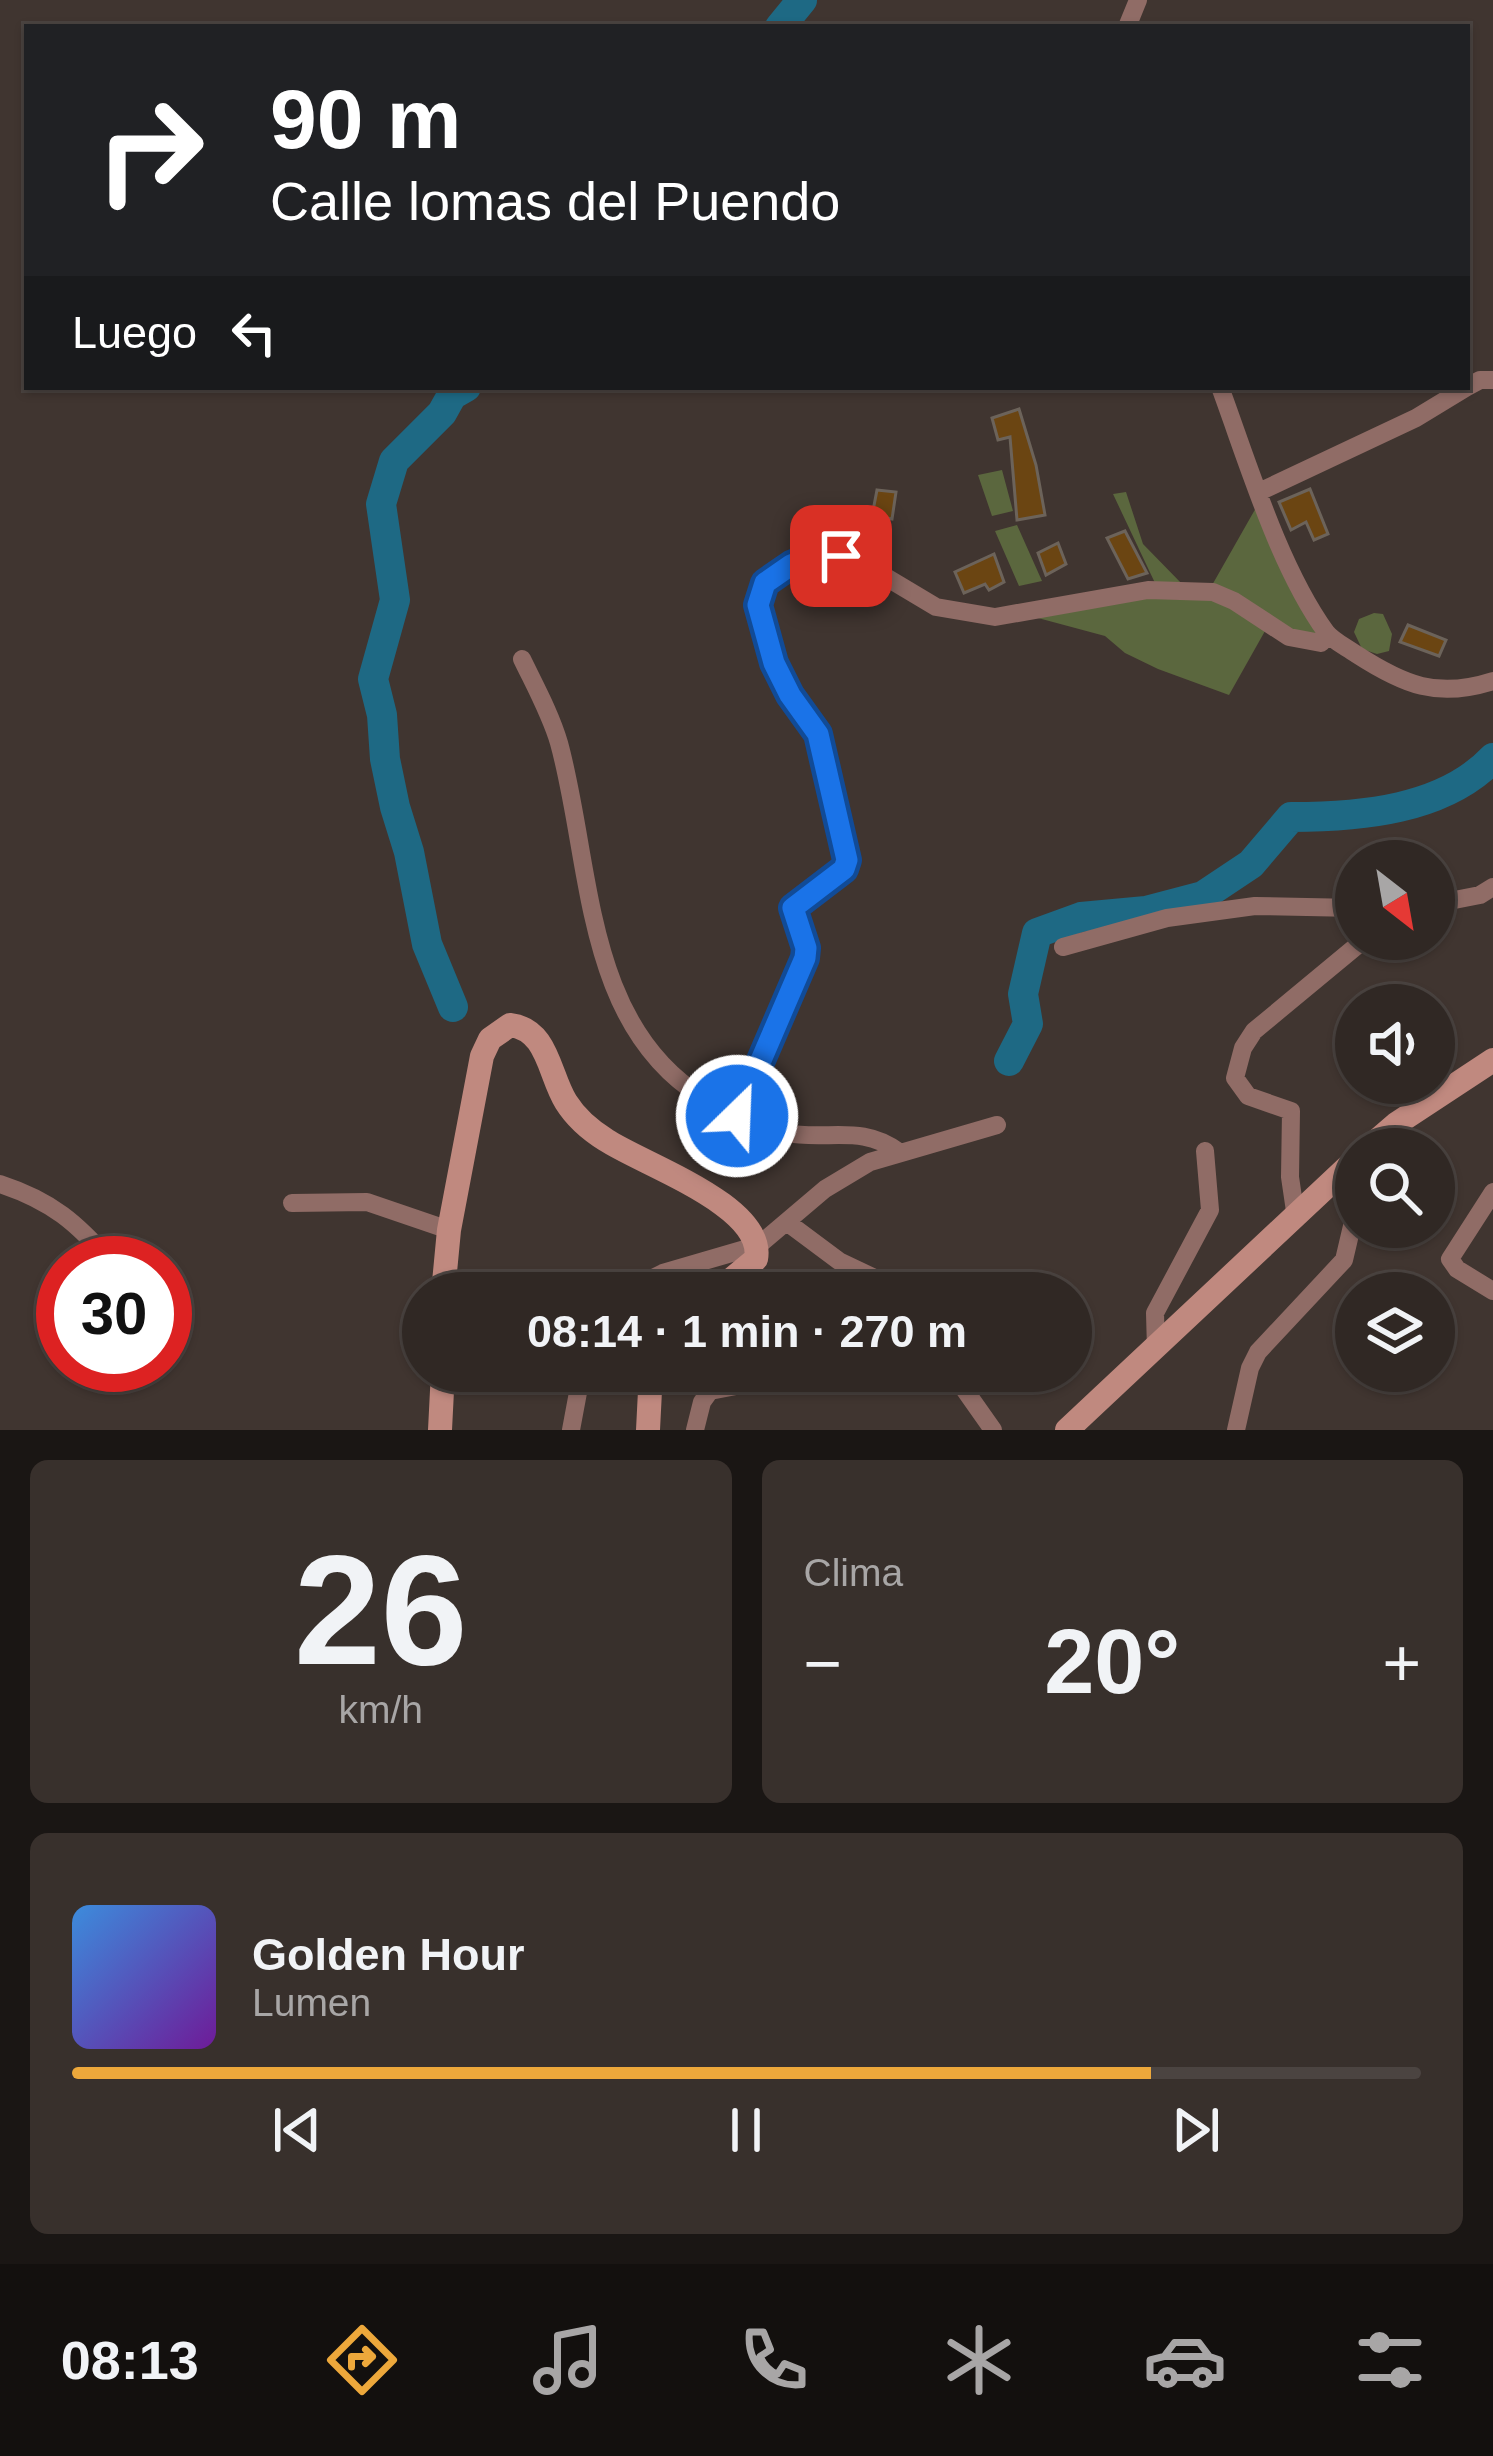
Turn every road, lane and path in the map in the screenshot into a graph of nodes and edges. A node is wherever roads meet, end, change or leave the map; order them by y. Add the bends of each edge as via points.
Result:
1 (1221, 390) edge
2 (1462, 390) edge
3 (1258, 492) junction
4 (1328, 636) junction
5 (523, 659) dead end
6 (1493, 681) edge
7 (1493, 887) edge
8 (1455, 900) edge
9 (1335, 907) edge
10 (1063, 946) dead end
11 (1339, 960) edge
12 (1493, 1060) edge
13 (737, 1116) junction
14 (998, 1125) dead end
15 (1391, 1128) edge
16 (1205, 1151) dead end
17 (899, 1152) junction
18 (1335, 1179) edge
19 (0, 1184) edge
20 (1493, 1192) edge
21 (292, 1203) dead end
22 (1296, 1218) junction
23 (788, 1223) junction
24 (449, 1231) junction
25 (88, 1236) edge
26 (759, 1245) junction
27 (1347, 1248) edge
28 (445, 1272) edge
29 (665, 1272) edge
30 (743, 1272) edge
31 (862, 1272) edge
32 (1493, 1291) edge
33 (1156, 1349) junction
34 (442, 1392) edge
35 (578, 1392) edge
36 (650, 1392) edge
37 (709, 1392) edge
38 (966, 1392) edge
39 (440, 1430) edge
40 (571, 1430) edge
41 (648, 1430) edge
42 (695, 1430) edge
43 (993, 1430) edge
44 (1067, 1430) edge
45 (1236, 1430) edge

1 - 3 street
2 - 3 street
3 - 4 street
4 - 6 street via 1420,687 1462,691
4 - 13 street via 1321,643 1289,637 1213,592 1148,590 995,617 953,612 859,561 828,554 765,583 760,620 790,695 818,734 847,849 844,869 793,908 805,958
5 - 13 street via 558,740 616,995 668,1072
7 - 8 street
9 - 10 street via 1256,905
11 - 22 street via 1254,1030 1235,1078 1248,1096 1292,1111
12 - 15 main road
13 - 17 street via 783,1133 865,1134
14 - 17 street
16 - 33 street via 1210,1210 1155,1313
17 - 23 street via 825,1189
18 - 22 main road
19 - 25 street via 35,1196
20 - 32 street via 1450,1258
21 - 24 street via 368,1202
22 - 33 main road
23 - 26 street
23 - 31 street
24 - 26 main road via 482,1056 510,1025 531,1031 585,1126 729,1209
24 - 28 main road
26 - 29 street
26 - 30 main road
27 - 45 street via 1258,1352
33 - 44 main road
34 - 39 main road
35 - 40 street
36 - 41 main road
37 - 42 street
38 - 43 street

